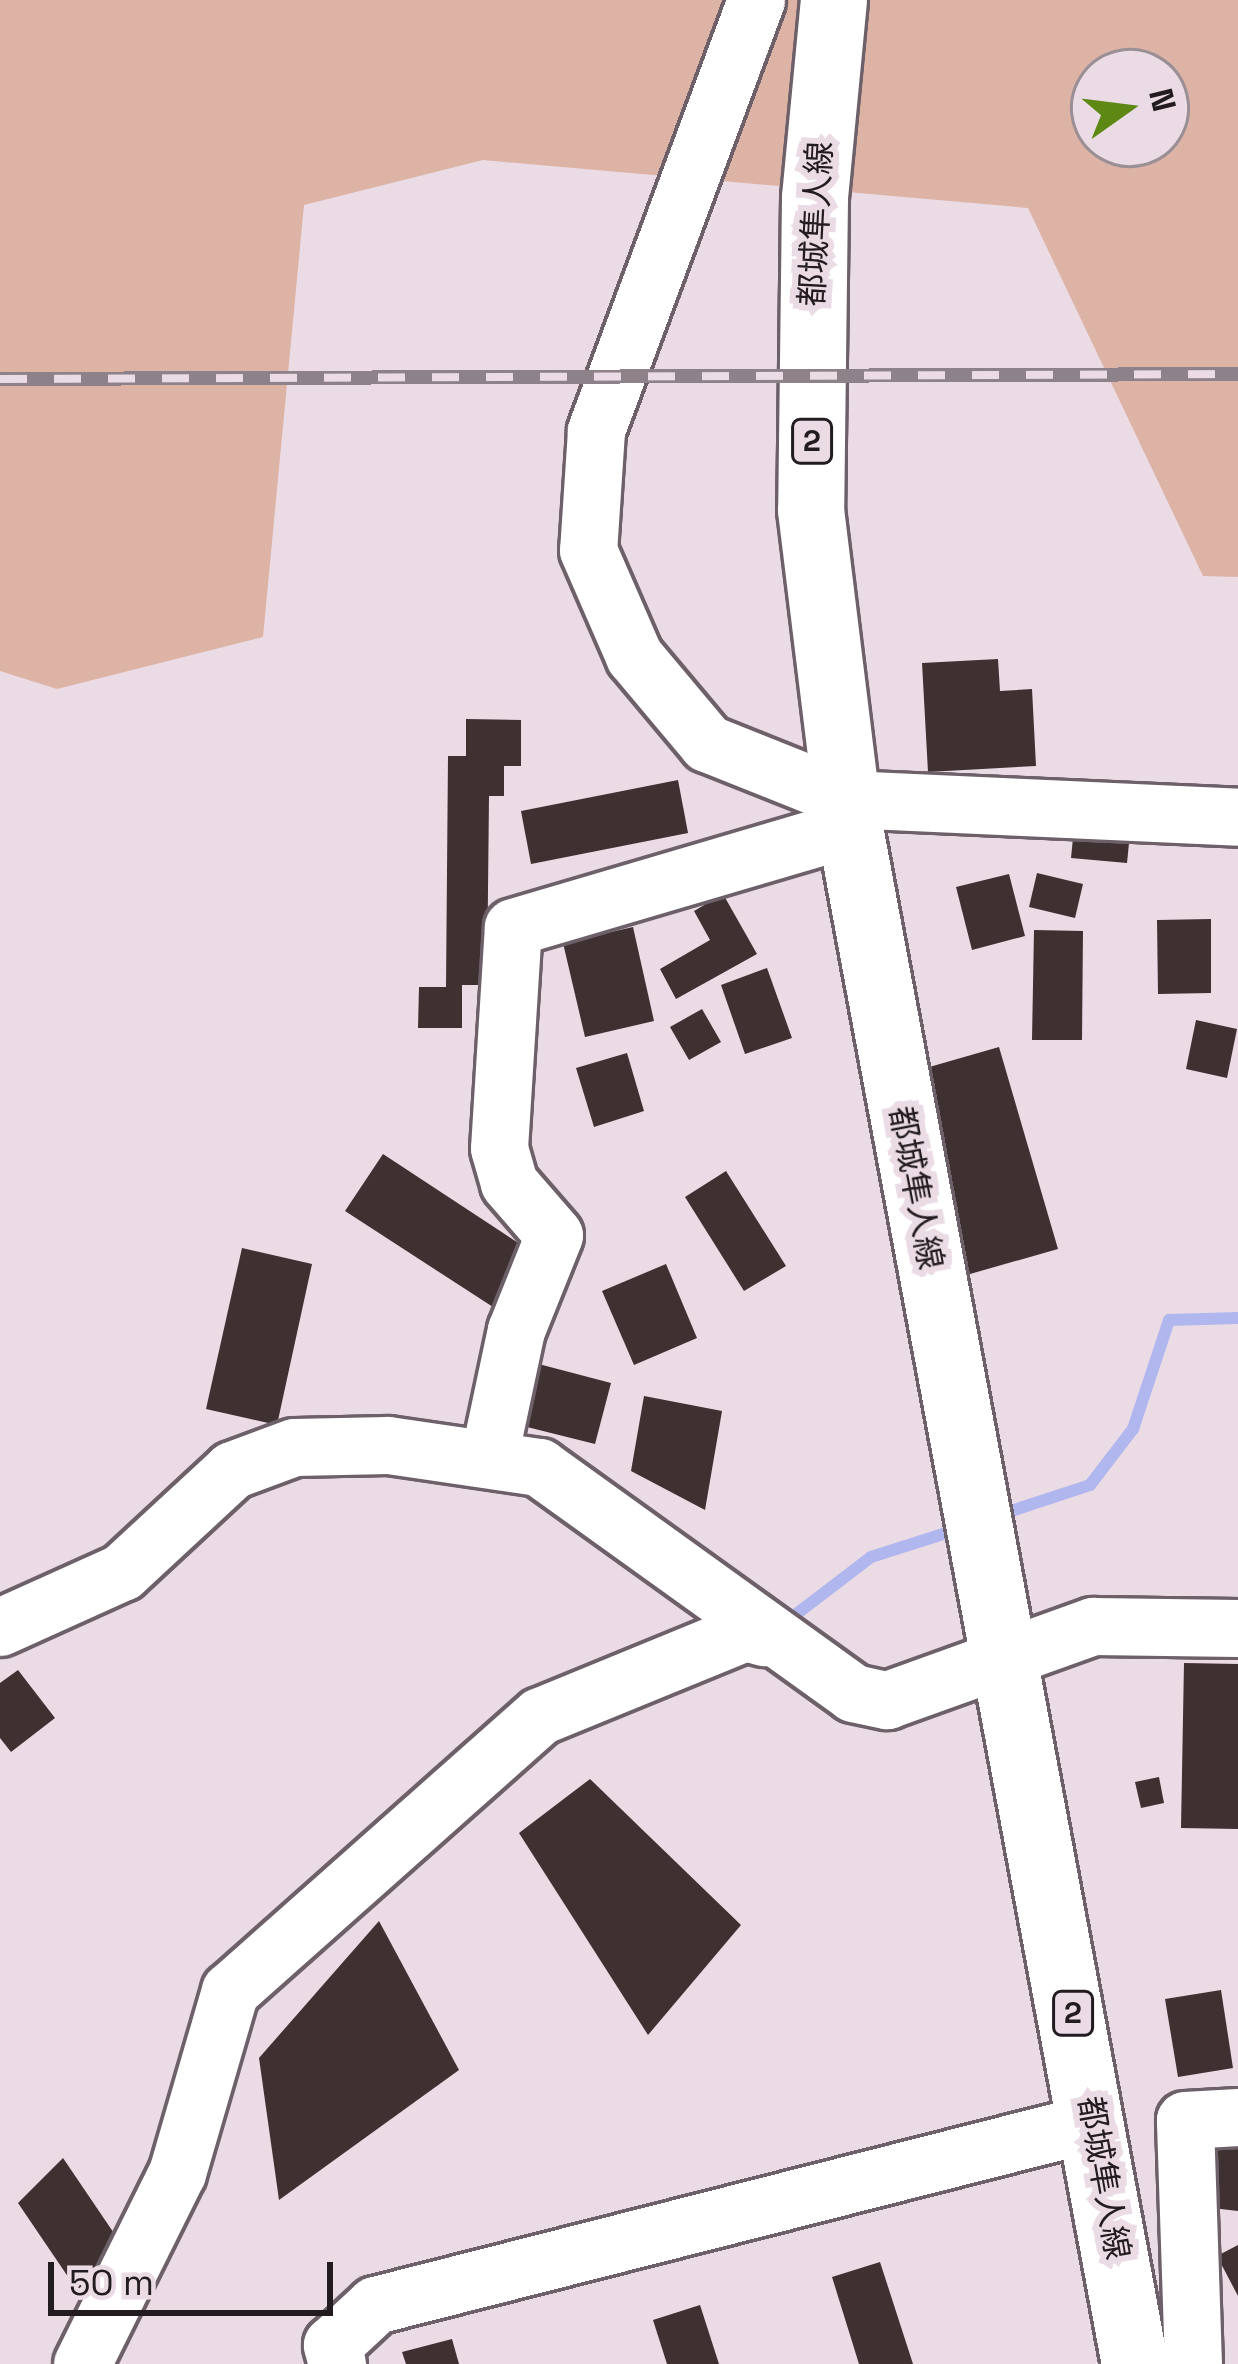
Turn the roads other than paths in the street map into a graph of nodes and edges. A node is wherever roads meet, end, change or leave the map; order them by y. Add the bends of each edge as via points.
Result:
1 (756, 0) edge
2 (834, 0) edge
3 (848, 813) junction
4 (1238, 818) edge
5 (490, 1452) junction
6 (0, 1627) edge
7 (1238, 1628) edge
8 (764, 1636) junction
9 (1006, 1663) junction
10 (1238, 2117) edge
11 (1094, 2122) junction
12 (82, 2364) edge
13 (337, 2364) edge
14 (1135, 2364) edge
15 (1193, 2364) edge

1 - 3 street via 596,431 588,550 634,656 707,743
2 - 3 main road, 都城隼人線 / 2 via 815,197 811,510
3 - 4 street
3 - 5 street via 513,927 499,1148 509,1183 554,1235 516,1330
3 - 9 main road, 都城隼人線 / 2
5 - 6 street via 294,1447 232,1470 122,1572
5 - 8 street via 538,1467 627,1523
7 - 9 street via 1093,1626
8 - 9 street via 824,1682 887,1700
8 - 12 street via 746,1632 539,1716 230,1991 177,2173
9 - 11 main road, 都城隼人線 / 2
10 - 15 street via 1185,2120
11 - 13 street via 375,2305 332,2345
11 - 14 main road, 都城隼人線 / 2

